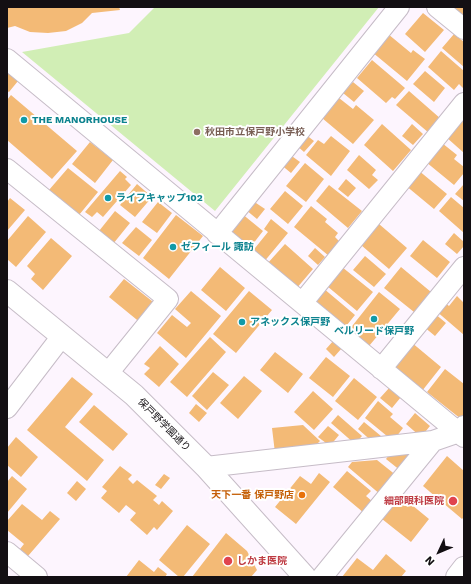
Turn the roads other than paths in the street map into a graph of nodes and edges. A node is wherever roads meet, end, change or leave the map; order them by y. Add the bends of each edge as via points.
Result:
1 (399, 7) edge
2 (437, 7) edge
3 (464, 29) edge
4 (7, 59) edge
5 (464, 103) edge
6 (7, 169) edge
7 (217, 234) junction
8 (464, 267) edge
9 (7, 291) edge
10 (302, 304) junction
11 (62, 336) junction
12 (381, 369) junction
13 (109, 372) junction
14 (7, 408) edge
15 (462, 432) edge
16 (433, 441) junction
17 (206, 467) junction
18 (7, 552) edge
19 (464, 568) edge
20 (37, 577) edge
21 (305, 577) edge
22 (322, 577) edge
23 (457, 577) edge

1 - 7 street
2 - 3 street
4 - 7 street
5 - 10 street
6 - 13 street via 168,299
7 - 10 street
8 - 12 street
9 - 11 street, 保戸野学園通り
10 - 12 street
11 - 13 street, 保戸野学園通り
11 - 14 street
12 - 15 street
13 - 17 street, 保戸野学園通り
15 - 16 street
16 - 17 street
16 - 22 street
17 - 21 street, 保戸野学園通り
18 - 20 street
19 - 23 street

